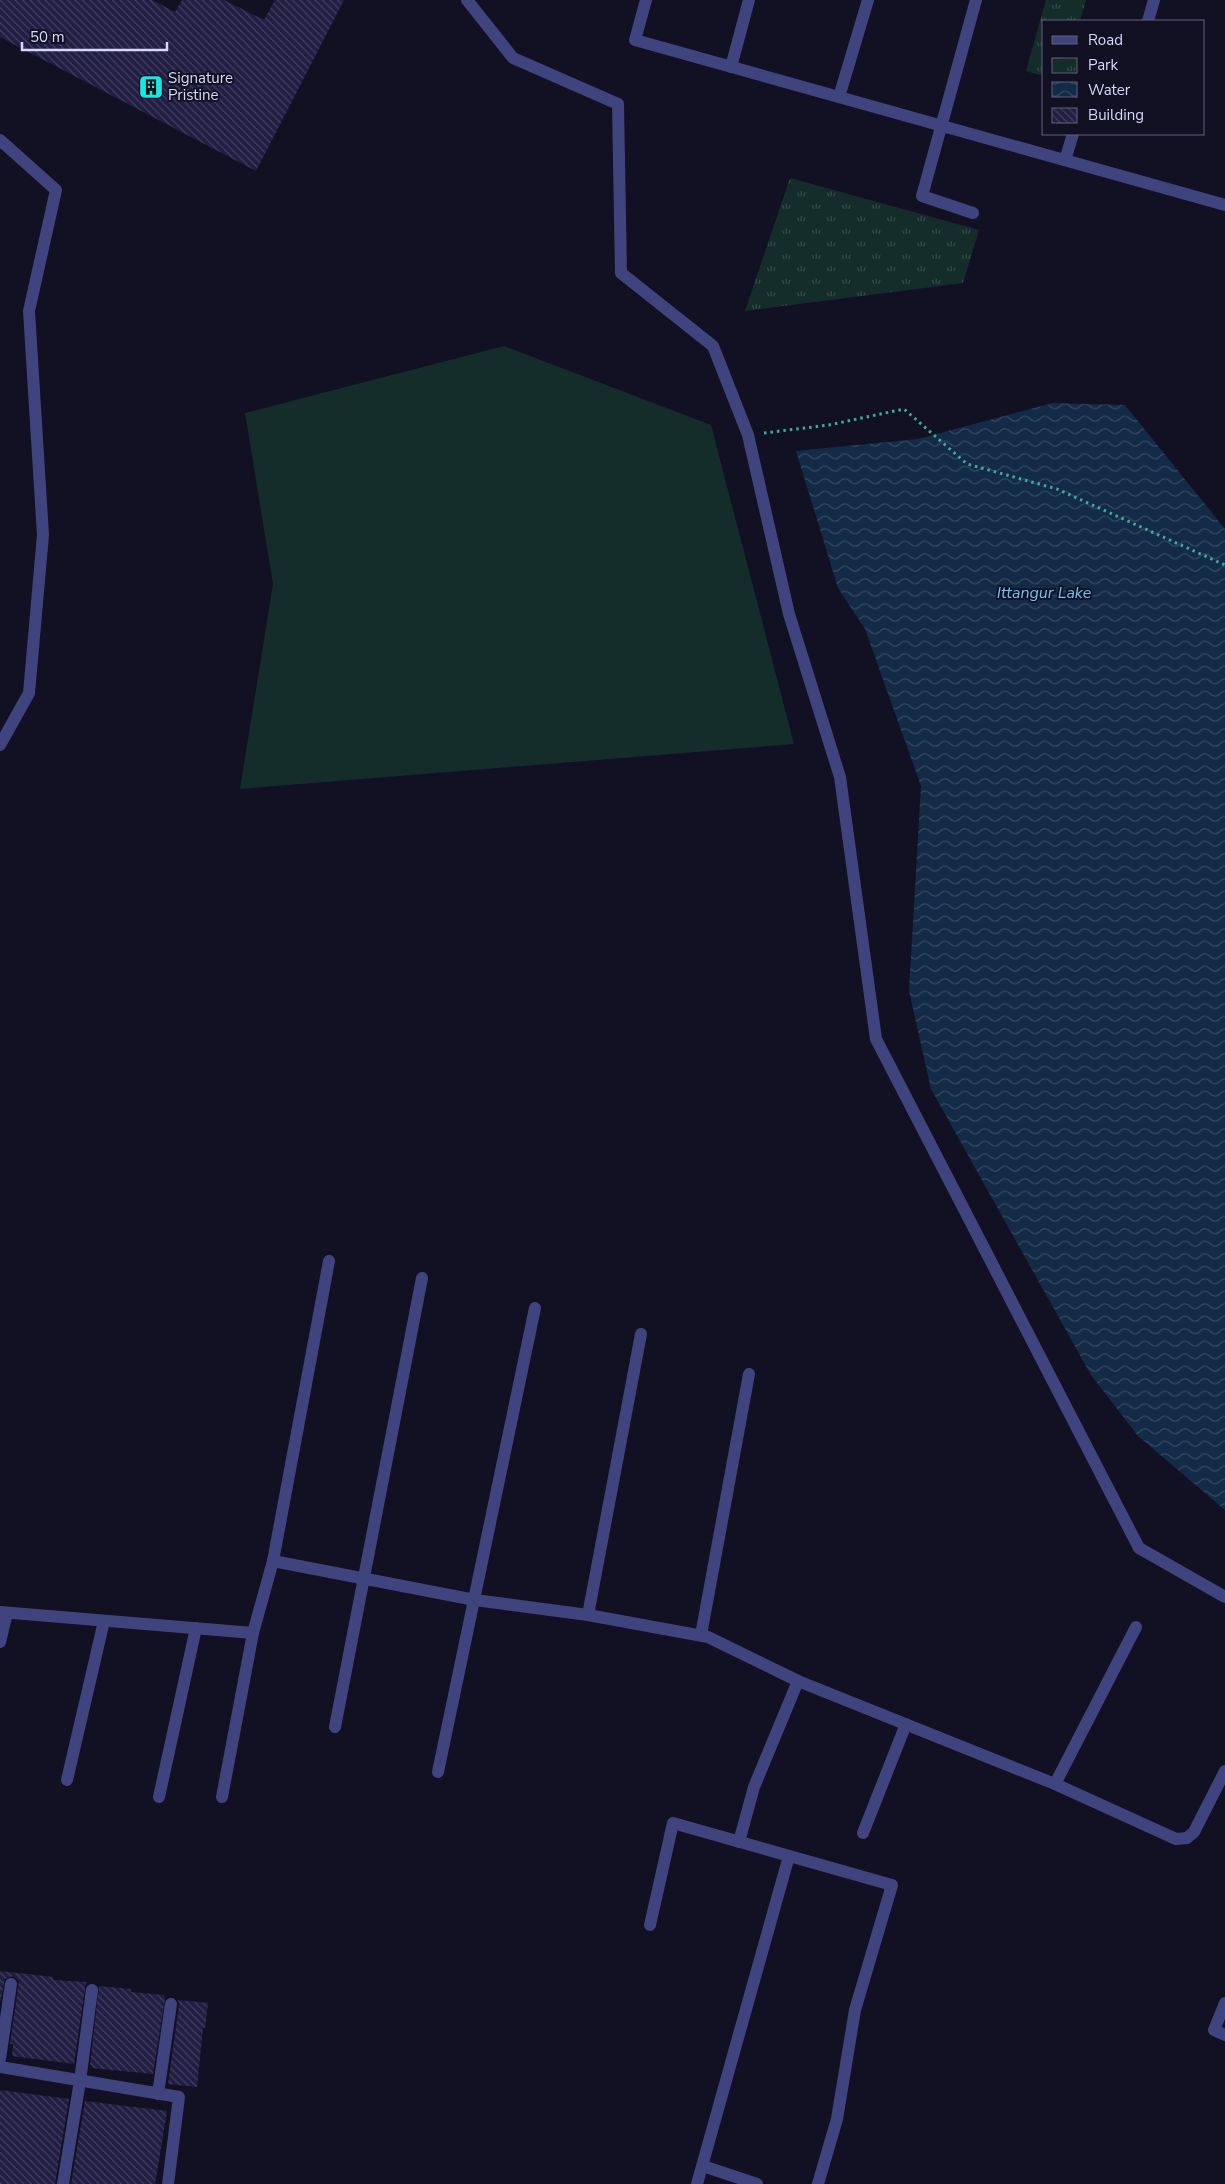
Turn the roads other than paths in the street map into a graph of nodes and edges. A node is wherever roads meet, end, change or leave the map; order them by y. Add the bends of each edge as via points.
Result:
1 (467, 0) edge
2 (646, 0) edge
3 (749, 0) edge
4 (868, 0) edge
5 (976, 0) edge
6 (1154, 0) edge
7 (1148, 20) edge
8 (731, 67) junction
9 (839, 97) junction
10 (942, 126) junction
11 (1073, 135) edge
12 (0, 140) edge
13 (1065, 160) junction
14 (1225, 205) edge
15 (972, 213) dead end
16 (0, 745) edge
17 (329, 1261) dead end
18 (422, 1278) dead end
19 (535, 1308) dead end
20 (641, 1334) dead end
21 (749, 1374) dead end
22 (273, 1561) junction
23 (364, 1580) junction
24 (1225, 1597) edge
25 (475, 1600) junction
26 (3, 1612) edge
27 (588, 1616) junction
28 (104, 1621) junction
29 (1136, 1627) dead end
30 (196, 1628) junction
31 (254, 1633) junction
32 (701, 1636) junction
33 (0, 1642) edge
34 (798, 1681) junction
35 (906, 1724) junction
36 (335, 1727) dead end
37 (1225, 1771) edge
38 (438, 1772) dead end
39 (67, 1780) dead end
40 (1055, 1784) junction
41 (222, 1797) dead end
42 (159, 1798) dead end
43 (863, 1833) dead end
44 (739, 1842) junction
45 (789, 1856) junction
46 (650, 1925) dead end
47 (11, 1984) dead end
48 (92, 1990) dead end
49 (1225, 2003) edge
50 (171, 2004) dead end
51 (1225, 2035) edge
52 (0, 2059) edge
53 (0, 2067) edge
54 (80, 2081) junction
55 (158, 2094) junction
56 (703, 2166) junction
57 (62, 2184) edge
58 (168, 2184) edge
59 (698, 2184) edge
60 (757, 2184) edge
61 (818, 2184) edge

1 - 24 street via 513,58 618,104 621,273 713,346 748,435 788,614 840,776 876,1039 1139,1548
2 - 8 street via 635,40
3 - 8 street
4 - 9 street
5 - 10 street
6 - 7 street
8 - 9 street
9 - 10 street
10 - 13 street
10 - 15 street via 922,196
11 - 13 street
12 - 16 street via 56,190 29,311 43,535 29,693
13 - 14 street
17 - 22 street
18 - 23 street
19 - 25 street
20 - 27 street
21 - 32 street
22 - 23 street
22 - 31 street
23 - 25 street
23 - 36 street
25 - 27 street
25 - 38 street
26 - 28 street
26 - 33 street
27 - 32 street
28 - 30 street
28 - 39 street
29 - 40 street
30 - 31 street
30 - 42 street
31 - 41 street
32 - 34 street
34 - 35 street
34 - 44 street via 754,1787
35 - 40 street
35 - 43 street
37 - 40 street via 1194,1832 1181,1839
44 - 45 street
44 - 46 street via 672,1823
45 - 56 street
45 - 61 street via 892,1885 855,2010 837,2119
47 - 52 street
48 - 54 street
49 - 51 street via 1214,2030
50 - 55 street
53 - 54 street
54 - 55 street
54 - 57 street
55 - 58 street via 179,2097
56 - 59 street
56 - 60 street

